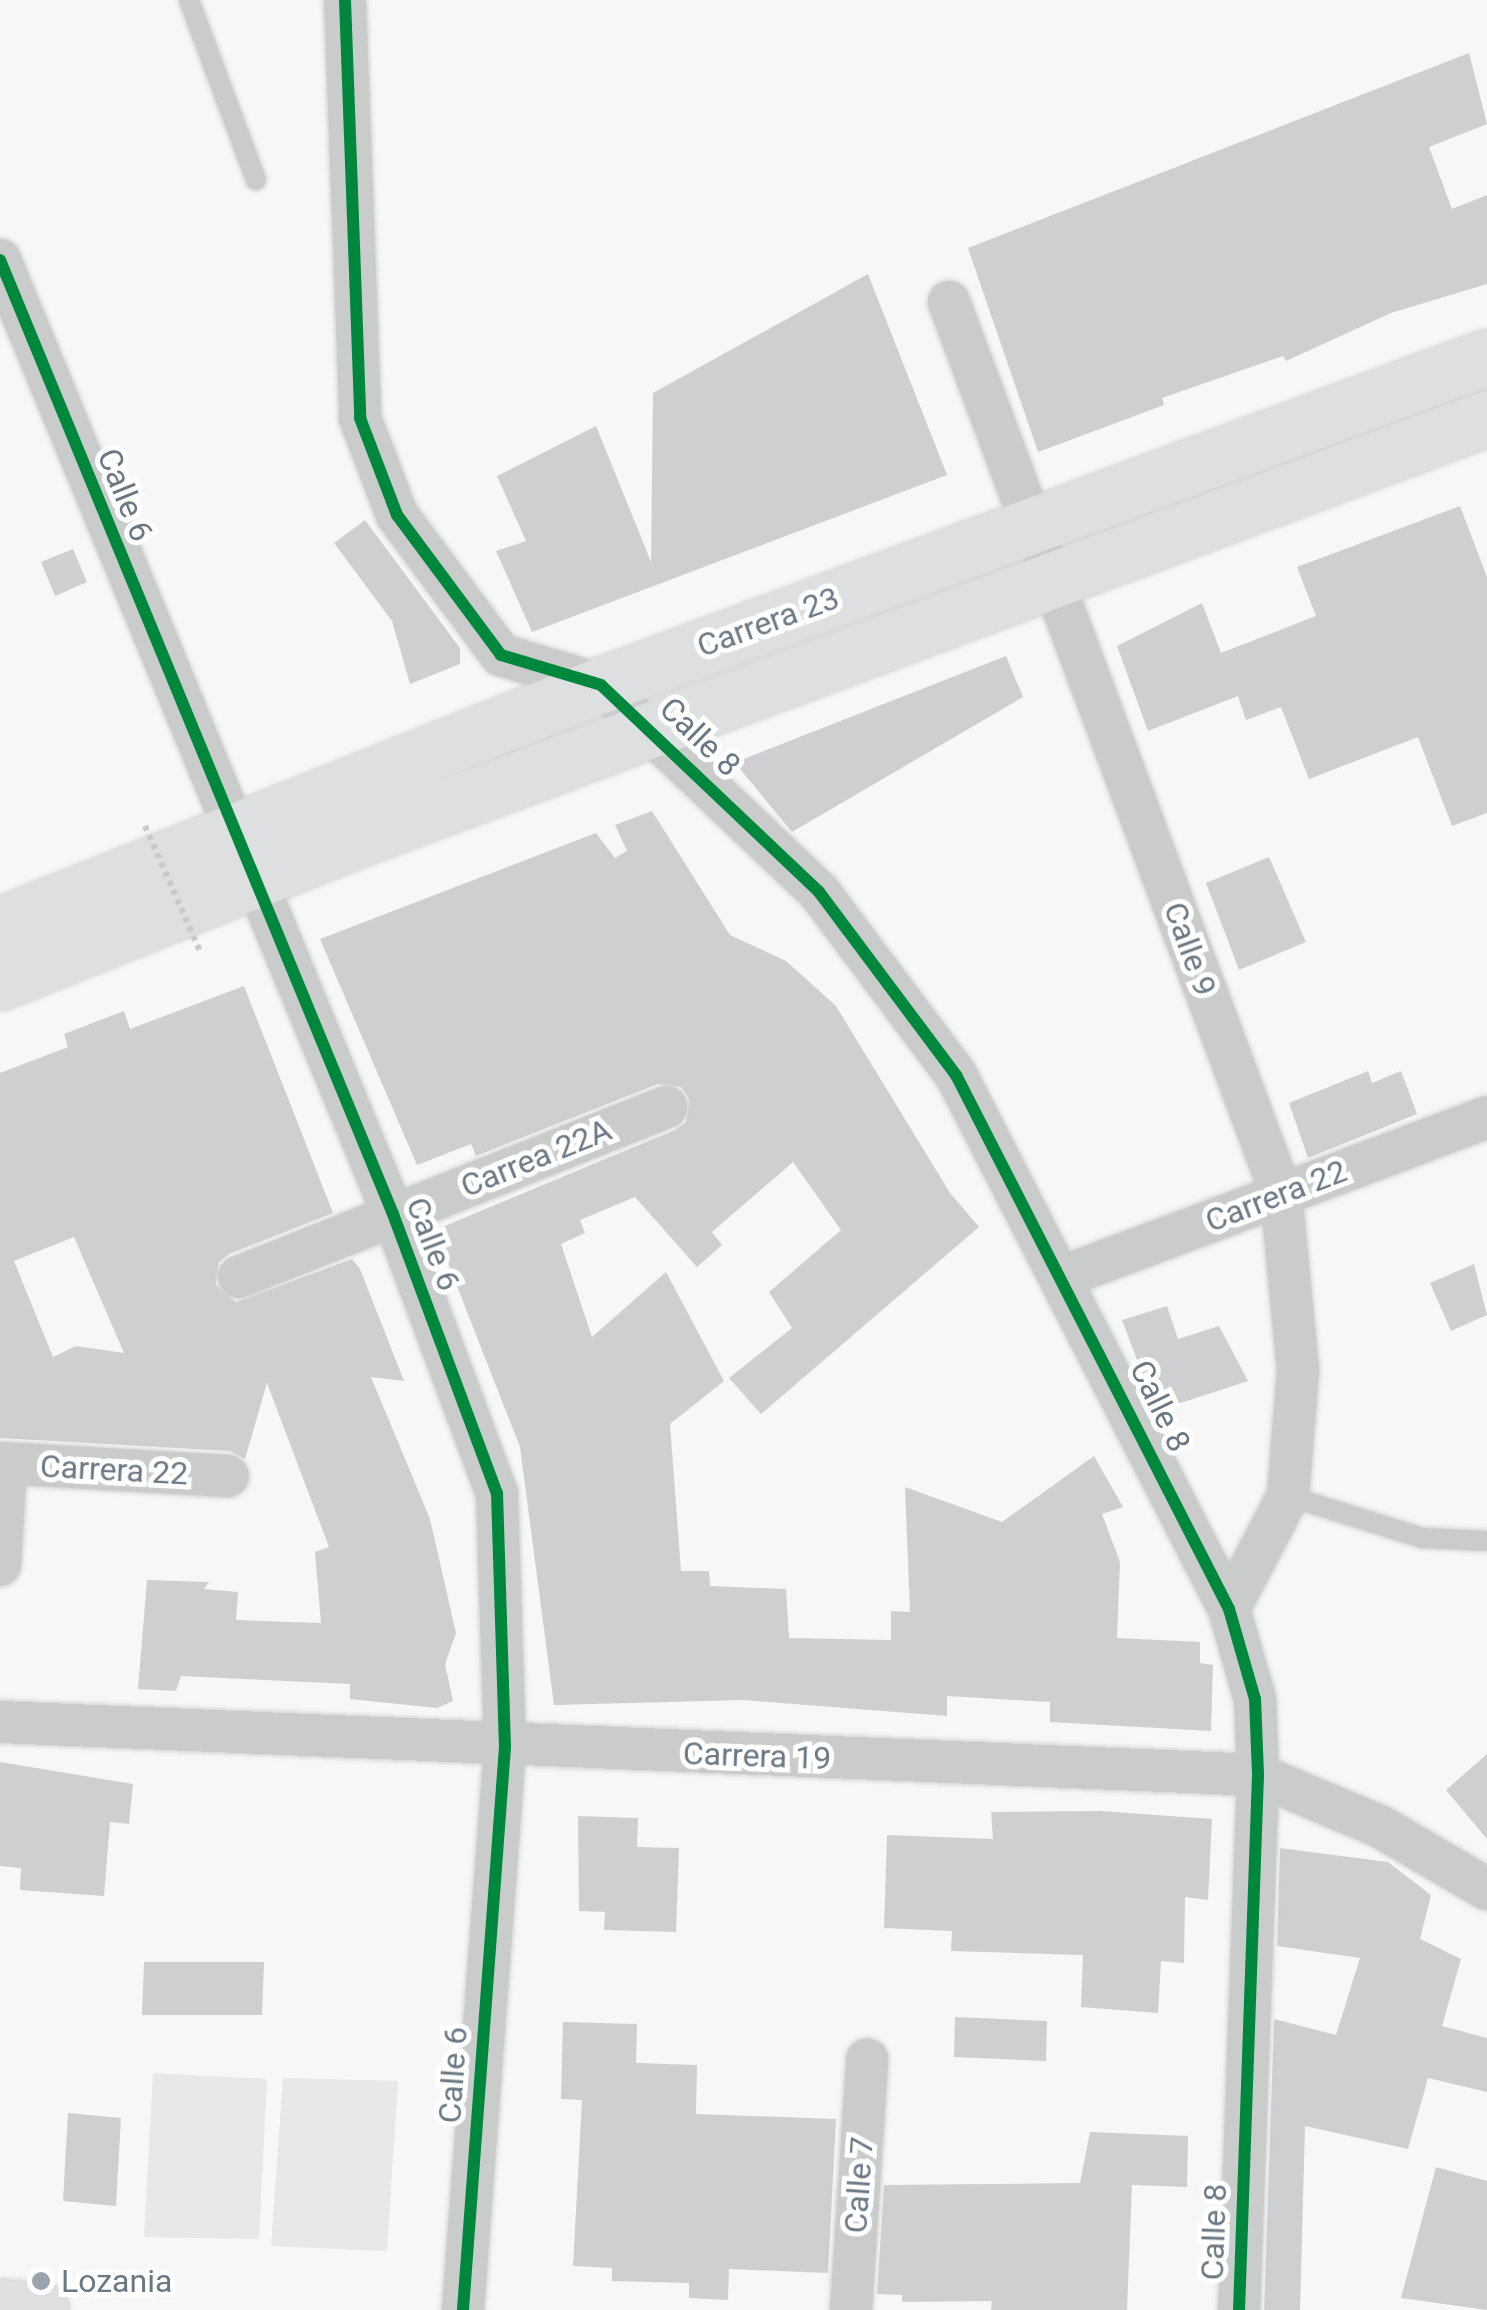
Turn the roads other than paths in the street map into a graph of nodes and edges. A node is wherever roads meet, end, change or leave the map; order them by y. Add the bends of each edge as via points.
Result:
1 (188, 0) edge
2 (345, 0) edge
3 (256, 180) dead end
4 (0, 260) edge
5 (948, 302) dead end
6 (1487, 358) edge
7 (1487, 418) edge
8 (1032, 524) junction
9 (1052, 579) junction
10 (601, 685) junction
11 (657, 731) junction
12 (243, 856) junction
13 (0, 925) edge
14 (0, 982) edge
15 (666, 1107) dead end
16 (1487, 1117) edge
17 (1281, 1193) junction
18 (393, 1214) junction
19 (1065, 1276) junction
20 (239, 1277) dead end
21 (3, 1464) edge
22 (228, 1476) dead end
23 (1288, 1496) junction
24 (1487, 1541) edge
25 (0, 1565) edge
26 (1230, 1608) junction
27 (0, 1722) edge
28 (505, 1746) junction
29 (1258, 1775) junction
30 (1487, 1889) edge
31 (867, 2060) dead end
32 (0, 2307) edge
33 (41, 2310) edge
34 (463, 2310) edge
35 (851, 2310) edge
36 (1239, 2310) edge

1 - 3 lane
2 - 10 street via 360,418 397,515 501,656
4 - 12 street, Calle 6
5 - 8 street, Calle 9
6 - 8 main road, Carrera 23
7 - 9 main road, Carrera 23
8 - 9 street, Calle 9
8 - 10 main road, Carrera 23
9 - 11 main road, Carrera 23
9 - 17 street, Calle 9
10 - 11 street, Calle 8
10 - 12 main road, Carrera 23
11 - 12 main road, Carrera 23
11 - 19 street, Calle 8 via 819,892 956,1076
12 - 13 main road, Carrera 23
12 - 14 main road, Carrera 23
12 - 18 street, Calle 6
15 - 18 street, Carrea 22A
16 - 17 street, Carrera 22
17 - 19 street, Carrera 22
17 - 23 street, Calle 9 via 1298,1370
18 - 20 street, Carrea 22A
18 - 28 street, Calle 6 via 498,1493
19 - 26 street, Calle 8
21 - 22 street, Carrera 22
21 - 25 street
23 - 24 lane via 1423,1538
23 - 26 street, Calle 9
26 - 29 street, Calle 8 via 1255,1699
27 - 28 street, Carrera 19
28 - 29 street, Carrera 19
28 - 34 street, Calle 6
29 - 30 street, Carrera 19 via 1381,1826
29 - 36 street, Calle 8
31 - 35 street, Calle 7
32 - 33 main road

